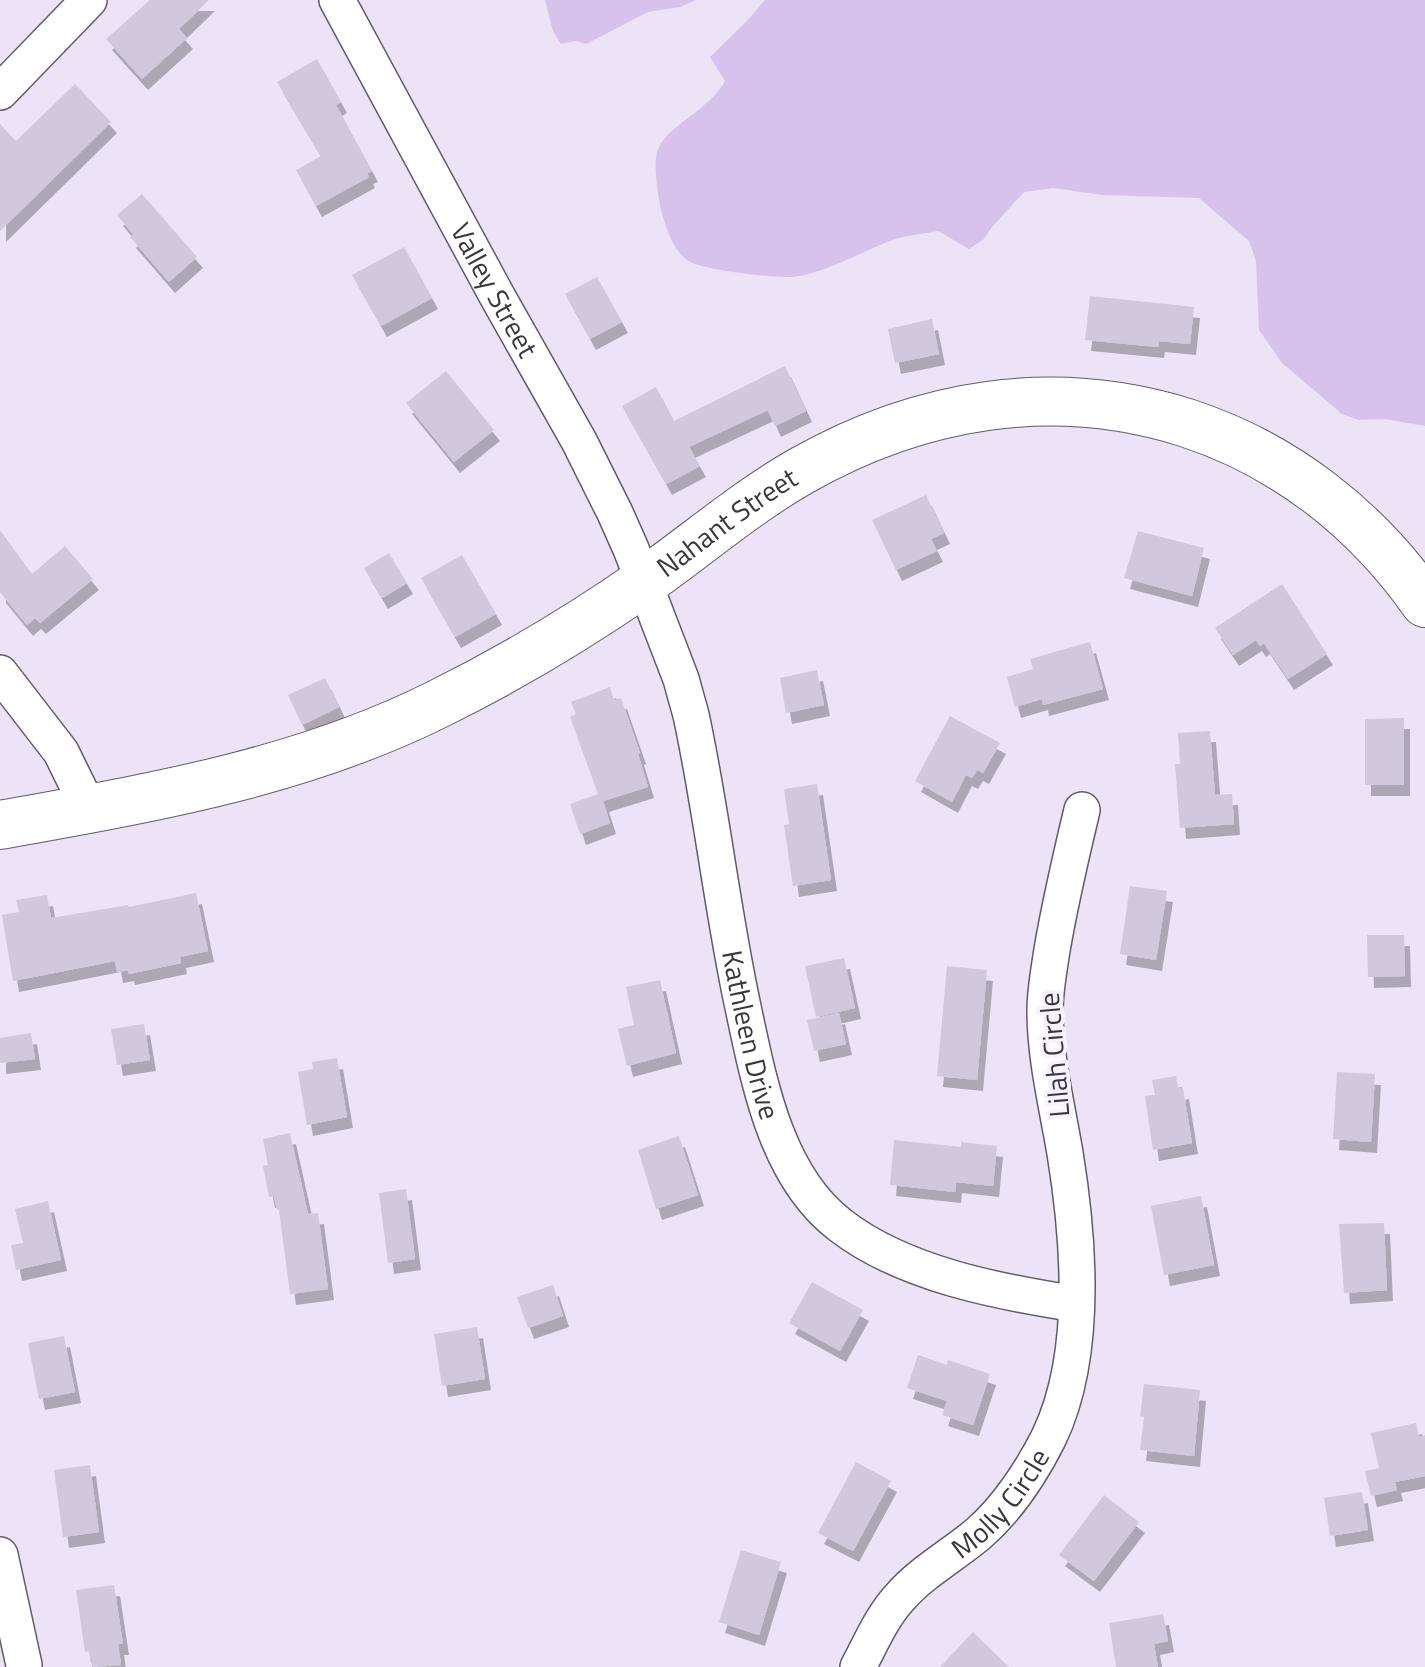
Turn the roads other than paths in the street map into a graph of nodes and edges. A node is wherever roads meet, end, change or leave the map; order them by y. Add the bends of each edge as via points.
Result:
1 (89, 0) edge
2 (337, 0) edge
3 (0, 92) edge
4 (644, 582) junction
5 (1425, 603) edge
6 (0, 673) edge
7 (89, 809) junction
8 (1082, 810) dead end
9 (0, 825) edge
10 (1076, 1304) junction
11 (0, 1555) edge
12 (24, 1664) dead end
13 (858, 1667) edge

1 - 3 street
2 - 4 street, Valley Street via 579,442
4 - 5 main road, Nahant Street via 799,472 889,430 1002,404 1072,400 1164,416 1258,453 1340,508
4 - 7 main road, Nahant Street via 470,688 355,742 224,781
4 - 10 street, Kathleen Drive via 691,715 753,1053 802,1184 842,1228 916,1266 1007,1293
6 - 7 street via 61,752
7 - 9 main road, Nahant Street
8 - 10 street, Lilah Circle via 1056,923 1045,1010 1072,1200
10 - 13 street, Molly Circle via 1064,1399 1031,1470 982,1530 900,1596
11 - 12 street

